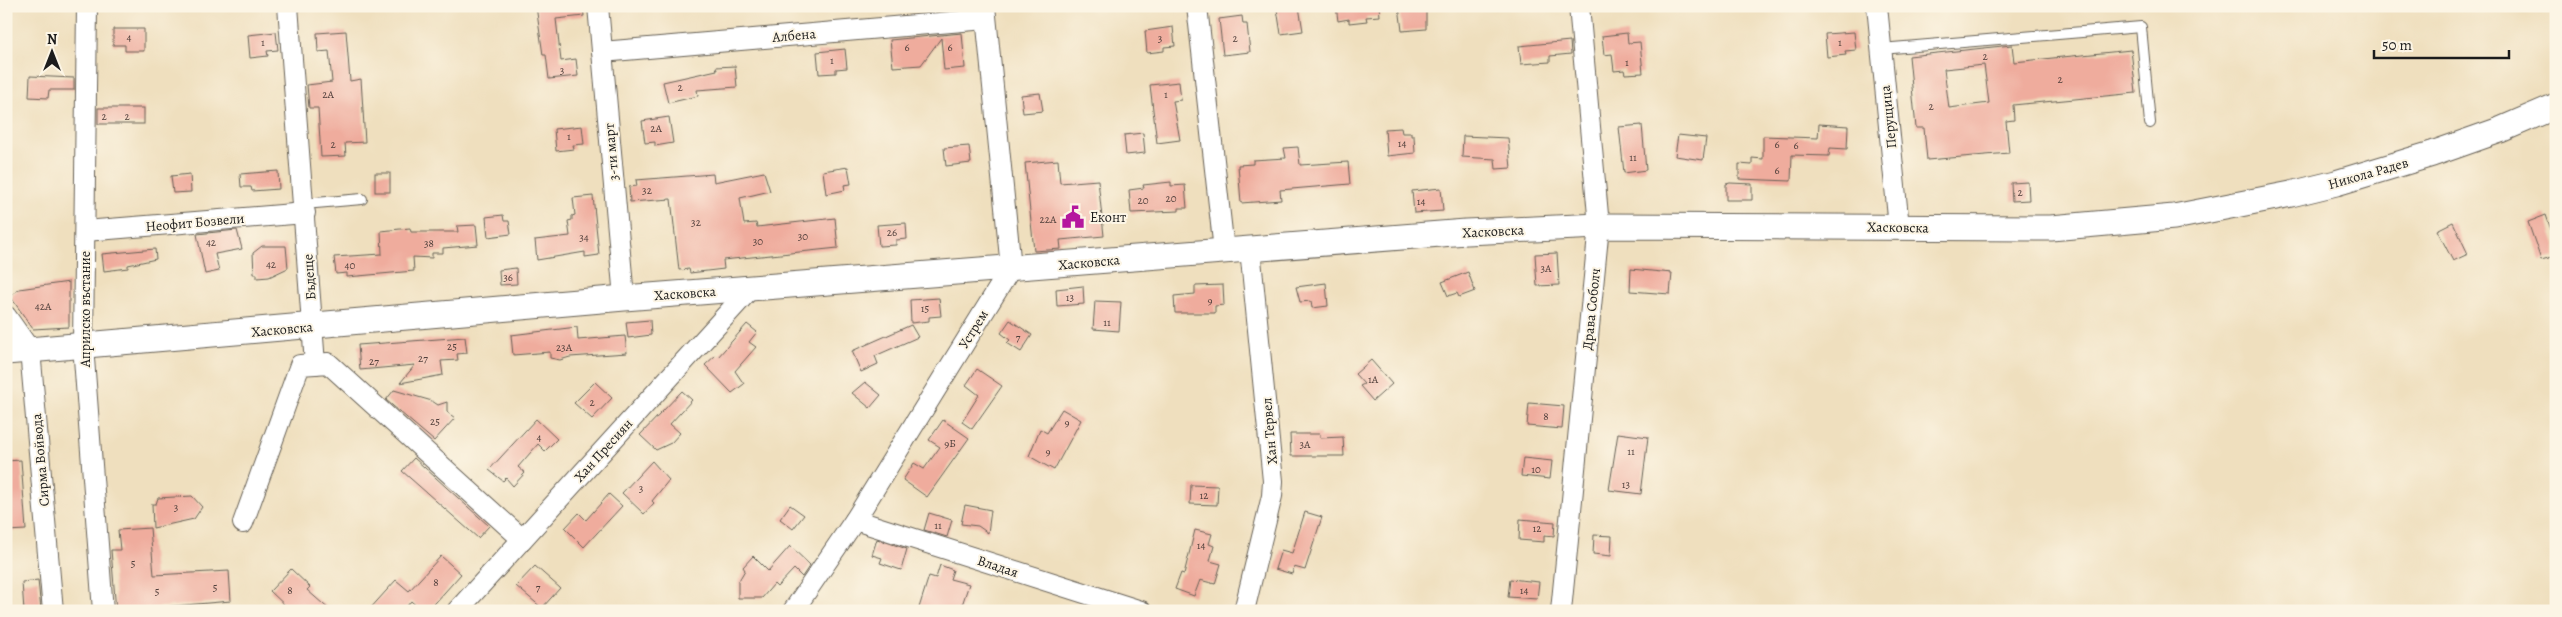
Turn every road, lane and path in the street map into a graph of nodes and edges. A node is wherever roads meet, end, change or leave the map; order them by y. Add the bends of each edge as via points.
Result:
1 (87, 6) edge
2 (288, 6) edge
3 (598, 6) edge
4 (1197, 6) edge
5 (1579, 6) edge
6 (1877, 6) edge
7 (986, 12) edge
8 (1881, 49) junction
9 (602, 52) junction
10 (2556, 106) edge
11 (2150, 123) dead end
12 (362, 199) dead end
13 (305, 209) junction
14 (2174, 216) joint
15 (1599, 226) junction
16 (1899, 227) junction
17 (85, 231) junction
18 (1250, 249) junction
19 (1224, 251) junction
20 (1011, 268) junction
21 (750, 288) junction
22 (624, 298) junction
23 (6, 316) edge
24 (312, 326) junction
25 (83, 345) junction
26 (18, 351) edge
27 (315, 364) junction
28 (856, 520) junction
29 (243, 523) dead end
30 (522, 538) junction
31 (53, 611) edge
32 (103, 611) edge
33 (457, 611) edge
34 (793, 611) edge
35 (1141, 611) edge
36 (1244, 611) edge
37 (1561, 611) edge

1 - 17 street, Априлско въстание
2 - 13 street, Бъдеще
3 - 9 street, 3-ти март
4 - 19 street
5 - 15 street, Драва Соболч
6 - 8 street, Перущица
7 - 9 street, Албена
7 - 20 street
8 - 11 lane via 2142,27
8 - 16 street, Перущица
9 - 22 street, 3-ти март
10 - 14 street, Никола Радев via 2432,154 2336,183
12 - 13 lane
13 - 17 street, Неофит Бозвели
13 - 24 street, Бъдеще
14 - 16 street, Хасковска via 2051,228
15 - 16 street, Хасковска
15 - 18 street, Хасковска via 1466,232
15 - 37 street, Драва Соболч
17 - 25 street, Априлско въстание
18 - 19 street, Хасковска
18 - 36 street, Хан Тервел via 1273,481
19 - 20 street, Хасковска
20 - 21 street, Хасковска
20 - 28 street, Устрем
21 - 22 street, Хасковска
21 - 30 street, Хан Пресиян
22 - 24 street, Хасковска
23 - 26 street
24 - 25 street, Хасковска
24 - 27 street, Бъдеще
25 - 26 street, Хасковска
25 - 32 street, Априлско въстание
26 - 31 street, Сирма Войвода
27 - 29 street via 300,365
27 - 30 street via 328,363
28 - 34 street, Устрем
28 - 35 street, Владая
30 - 33 street, Хан Пресиян

